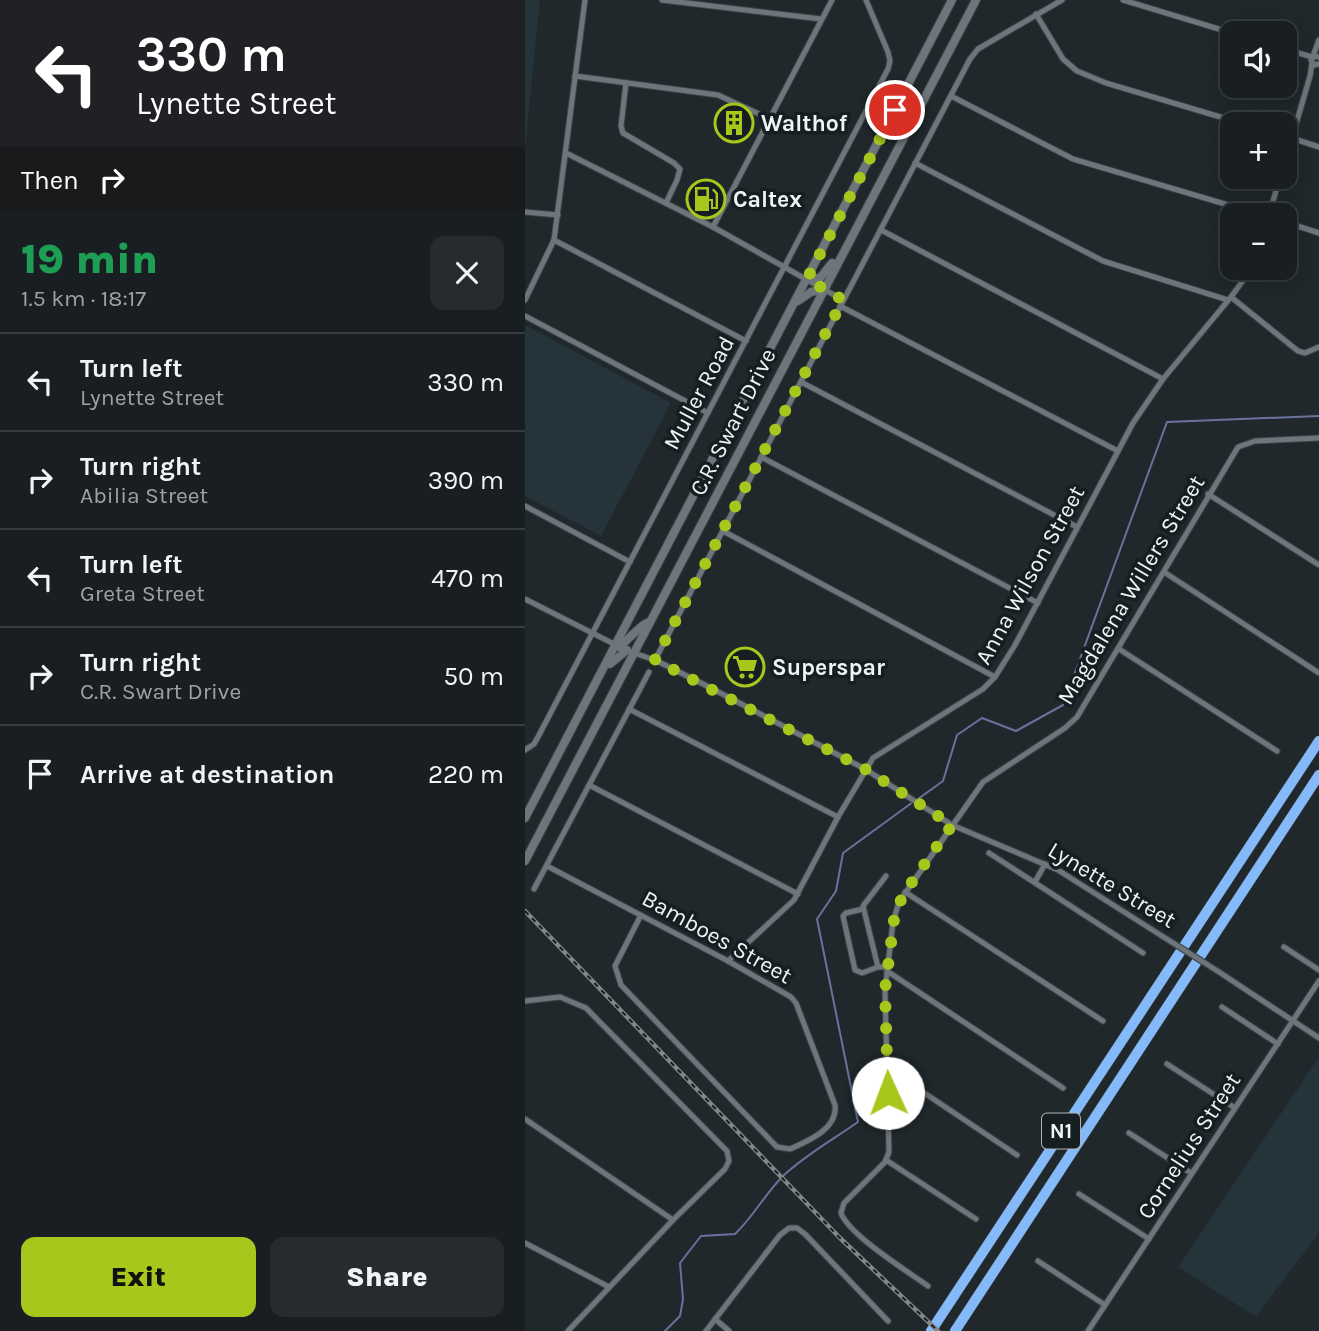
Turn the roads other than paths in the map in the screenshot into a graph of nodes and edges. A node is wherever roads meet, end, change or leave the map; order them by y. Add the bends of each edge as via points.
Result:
1 (585, 0) edge
2 (662, 0) edge
3 (832, 0) edge
4 (866, 0) edge
5 (952, 0) edge
6 (976, 0) edge
7 (1062, 0) edge
8 (1123, 0) edge
9 (1036, 15) junction
10 (821, 19) junction
11 (1220, 29) edge
12 (1319, 40) edge
13 (1297, 53) edge
14 (1315, 61) edge
15 (575, 76) junction
16 (627, 83) junction
17 (951, 96) junction
18 (1297, 112) edge
19 (1220, 117) edge
20 (770, 118) junction
21 (1297, 140) edge
22 (1319, 147) edge
23 (566, 153) junction
24 (915, 163) junction
25 (666, 203) junction
26 (1222, 203) edge
27 (525, 212) edge
28 (558, 215) junction
29 (1297, 226) edge
30 (713, 227) junction
31 (880, 230) junction
32 (1319, 233) edge
33 (554, 240) junction
34 (841, 255) junction
35 (785, 266) junction
36 (807, 279) junction
37 (1243, 280) edge
38 (823, 289) junction
39 (1230, 299) junction
40 (525, 300) edge
41 (842, 303) junction
42 (794, 305) junction
43 (525, 316) edge
44 (746, 341) junction
45 (1319, 347) edge
46 (1163, 379) junction
47 (801, 382) junction
48 (708, 414) junction
49 (1319, 438) edge
50 (1118, 451) junction
51 (761, 457) junction
52 (1208, 494) junction
53 (525, 506) edge
54 (1077, 527) junction
55 (723, 531) junction
56 (630, 562) junction
57 (1319, 565) edge
58 (1164, 572) junction
59 (525, 599) edge
60 (1038, 603) junction
61 (650, 622) junction
62 (592, 634) junction
63 (624, 648) junction
64 (1119, 649) junction
65 (655, 660) junction
66 (649, 673) dead end
67 (1319, 673) edge
68 (995, 677) junction
69 (629, 709) junction
70 (1318, 741) edge
71 (525, 750) edge
72 (1277, 751) dead end
73 (865, 769) junction
74 (1319, 775) edge
75 (589, 785) junction
76 (838, 817) junction
77 (525, 818) edge
78 (952, 825) junction
79 (989, 853) dead end
80 (525, 861) edge
81 (1045, 864) junction
82 (547, 866) junction
83 (886, 876) dead end
84 (1035, 883) junction
85 (534, 889) dead end
86 (905, 892) junction
87 (798, 894) junction
88 (863, 909) junction
89 (641, 915) junction
90 (1284, 947) dead end
91 (1143, 953) dead end
92 (728, 961) junction
93 (878, 967) junction
94 (887, 969) junction
95 (1319, 970) edge
96 (1319, 981) edge
97 (525, 1001) edge
98 (1222, 1007) dead end
99 (1103, 1021) dead end
100 (1294, 1021) junction
101 (1319, 1038) edge
102 (1278, 1044) junction
103 (1167, 1064) dead end
104 (887, 1068) junction
105 (1063, 1088) dead end
106 (1235, 1108) junction
107 (525, 1119) edge
108 (1129, 1133) dead end
109 (1017, 1155) dead end
110 (886, 1160) junction
111 (1191, 1173) junction
112 (1079, 1194) dead end
113 (976, 1219) dead end
114 (673, 1220) junction
115 (1149, 1238) junction
116 (525, 1243) edge
117 (1038, 1261) dead end
118 (928, 1286) dead end
119 (610, 1287) junction
120 (1105, 1305) junction
121 (715, 1320) junction
122 (888, 1321) dead end
123 (568, 1331) edge
124 (706, 1331) edge
125 (729, 1331) edge
126 (931, 1331) edge
127 (955, 1331) edge
128 (1088, 1331) edge

1 - 15 street
2 - 10 street
3 - 10 street
4 - 35 street, Muller Road via 890,58 888,69
5 - 36 main road, C.R. Swart Drive
6 - 34 main road, C.R. Swart Drive
7 - 9 street
8 - 11 street
9 - 17 street via 976,51
9 - 19 street via 1063,59 1077,71
10 - 20 street
12 - 14 street
13 - 14 street
14 - 18 street
15 - 16 street
15 - 23 street
16 - 20 street via 718,94
16 - 25 street via 623,134 680,169
17 - 24 street
17 - 26 street via 1073,159
20 - 30 street
21 - 22 street
23 - 25 street
23 - 28 street
24 - 31 street
24 - 39 street via 1103,261
25 - 30 street
27 - 28 street
28 - 33 street
29 - 32 street
30 - 35 street
31 - 41 street
31 - 46 street
33 - 40 street
33 - 44 street
34 - 36 main road via 820,278
34 - 38 main road, C.R. Swart Drive
35 - 36 street
35 - 44 street, Muller Road
36 - 38 street
36 - 42 main road, C.R. Swart Drive
37 - 39 street, Anna Wilson Street
38 - 41 street
38 - 42 main road
38 - 61 main road, C.R. Swart Drive
39 - 45 street via 1298,351
39 - 46 street, Anna Wilson Street
41 - 47 street
41 - 50 street
42 - 63 main road, C.R. Swart Drive
43 - 48 street
44 - 48 street, Muller Road
46 - 50 street, Anna Wilson Street
47 - 51 street
47 - 54 street
48 - 56 street, Muller Road
49 - 52 street, Magdalena Willers Street via 1244,443
50 - 54 street, Anna Wilson Street
51 - 55 street
51 - 60 street
52 - 57 street
52 - 58 street, Magdalena Willers Street
53 - 56 street
54 - 60 street, Anna Wilson Street
55 - 65 street
55 - 68 street
56 - 62 street, Muller Road
58 - 64 street, Magdalena Willers Street
58 - 67 street
59 - 62 street, Lynette Street
60 - 68 street, Anna Wilson Street
61 - 63 main road, C.R. Swart Drive
61 - 63 main road via 643,624
62 - 63 street, Lynette Street
62 - 71 street, Muller Road via 534,744
63 - 65 street, Lynette Street
63 - 77 main road, C.R. Swart Drive via 603,671
63 - 80 main road, C.R. Swart Drive
64 - 72 street
64 - 78 street, Magdalena Willers Street via 1071,724 983,782
65 - 73 street, Lynette Street
66 - 69 street
68 - 73 street, Anna Wilson Street via 961,704 883,751
69 - 75 street
69 - 76 street
70 - 126 highway, N1
73 - 76 street, Anna Wilson Street
73 - 78 street, Lynette Street
74 - 127 highway, N1
75 - 82 street
75 - 87 street
76 - 87 street, Anna Wilson Street
78 - 81 street, Lynette Street
78 - 86 street, Magdalena Willers Street
79 - 84 street
81 - 84 street
81 - 100 street, Lynette Street, bridge
82 - 85 street
82 - 89 street, Bamboes Street
83 - 88 street
84 - 91 street
86 - 94 street, Magdalena Willers Street via 895,912
86 - 99 street
87 - 92 street, Anna Wilson Street
88 - 93 street
88 - 93 street via 843,916 855,970 862,973
89 - 92 street, Bamboes Street
89 - 92 street, Bamboes Street via 615,966 621,985 780,1148 794,1148 826,1129 834,1118 835,1103 795,1001
90 - 95 street
93 - 94 street
94 - 104 street, Magdalena Willers Street
94 - 105 street
96 - 100 street, Cornelius Street
97 - 114 street via 551,997 586,1008 727,1151 725,1169
98 - 102 street
100 - 101 street, Lynette Street
100 - 102 street, Cornelius Street
102 - 106 street, Cornelius Street
103 - 106 street
104 - 109 street
104 - 110 street, Magdalena Willers Street
106 - 111 street, Cornelius Street
107 - 114 street
108 - 111 street
110 - 113 street
110 - 118 street via 842,1206 842,1217
111 - 115 street, Cornelius Street
112 - 115 street
114 - 119 street
115 - 120 street, Cornelius Street
116 - 119 street
117 - 120 street
119 - 123 street
120 - 128 street, Cornelius Street
121 - 122 street via 789,1228 801,1230
121 - 124 street
121 - 125 street

